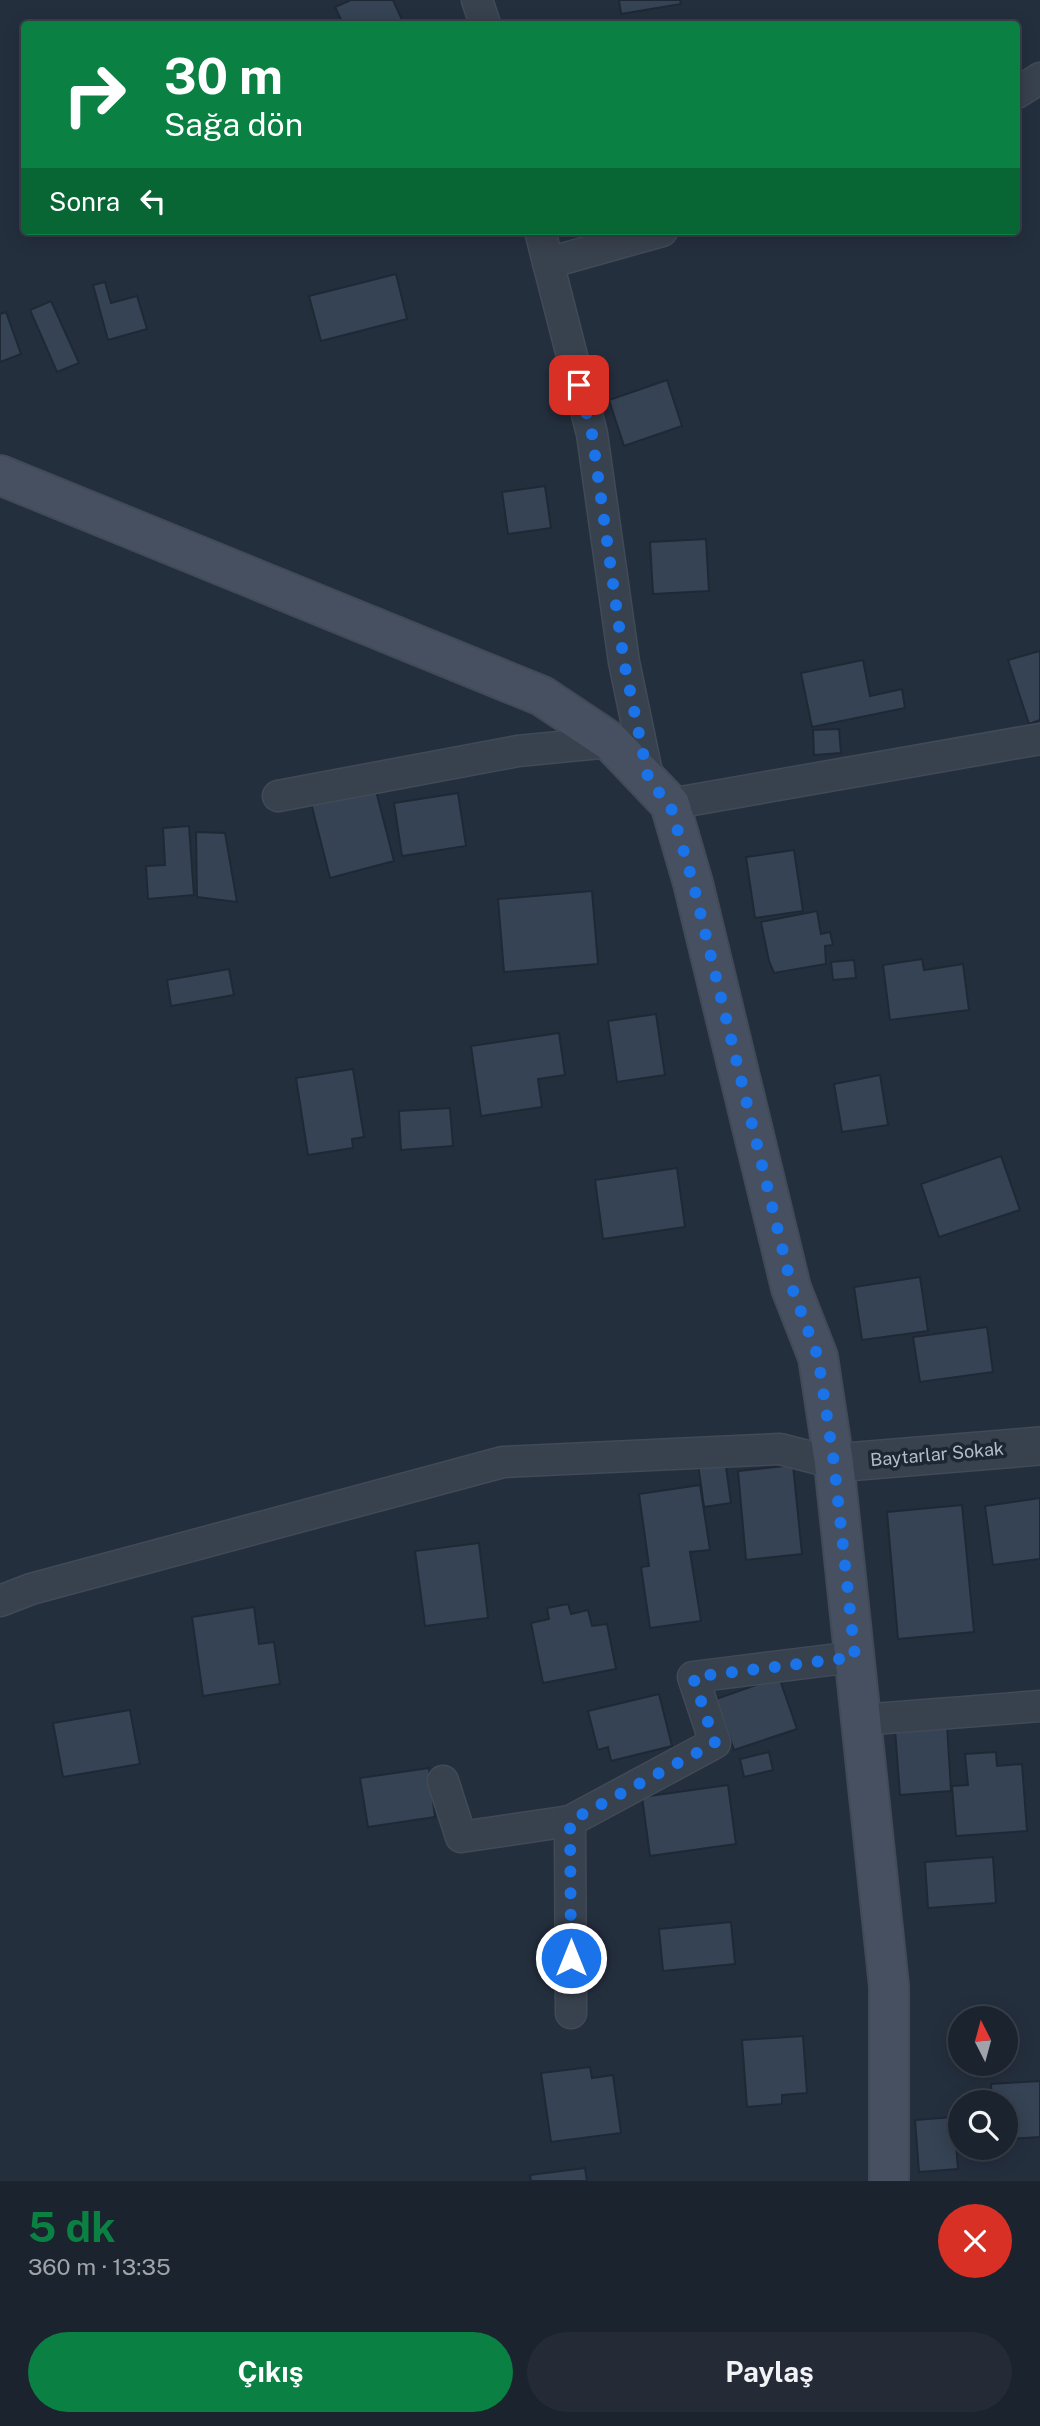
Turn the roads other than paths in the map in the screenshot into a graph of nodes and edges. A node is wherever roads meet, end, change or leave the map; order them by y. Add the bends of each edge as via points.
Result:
1 (477, 0) edge
2 (484, 21) edge
3 (1040, 78) edge
4 (1020, 91) edge
5 (541, 235) edge
6 (648, 235) edge
7 (548, 263) junction
8 (0, 475) edge
9 (1040, 739) edge
10 (611, 742) junction
11 (660, 793) junction
12 (278, 796) dead end
13 (1040, 1446) edge
14 (834, 1463) junction
15 (0, 1601) edge
16 (855, 1657) junction
17 (1040, 1706) edge
18 (861, 1720) junction
19 (443, 1781) dead end
20 (570, 1821) junction
21 (571, 2013) dead end
22 (889, 2181) edge

1 - 2 street
3 - 4 street
5 - 7 street
6 - 7 street
7 - 11 street via 592,434 624,662
8 - 10 main road via 541,696
9 - 11 street
10 - 11 main road
10 - 12 street via 519,751
11 - 14 main road via 696,896 792,1288 818,1357
13 - 14 street, Baytarlar Sokak
14 - 15 street via 780,1448 503,1462
14 - 16 main road
16 - 18 main road
16 - 20 street via 693,1677 715,1743
17 - 18 street
18 - 22 main road via 889,1986
19 - 20 street via 461,1837
20 - 21 street

